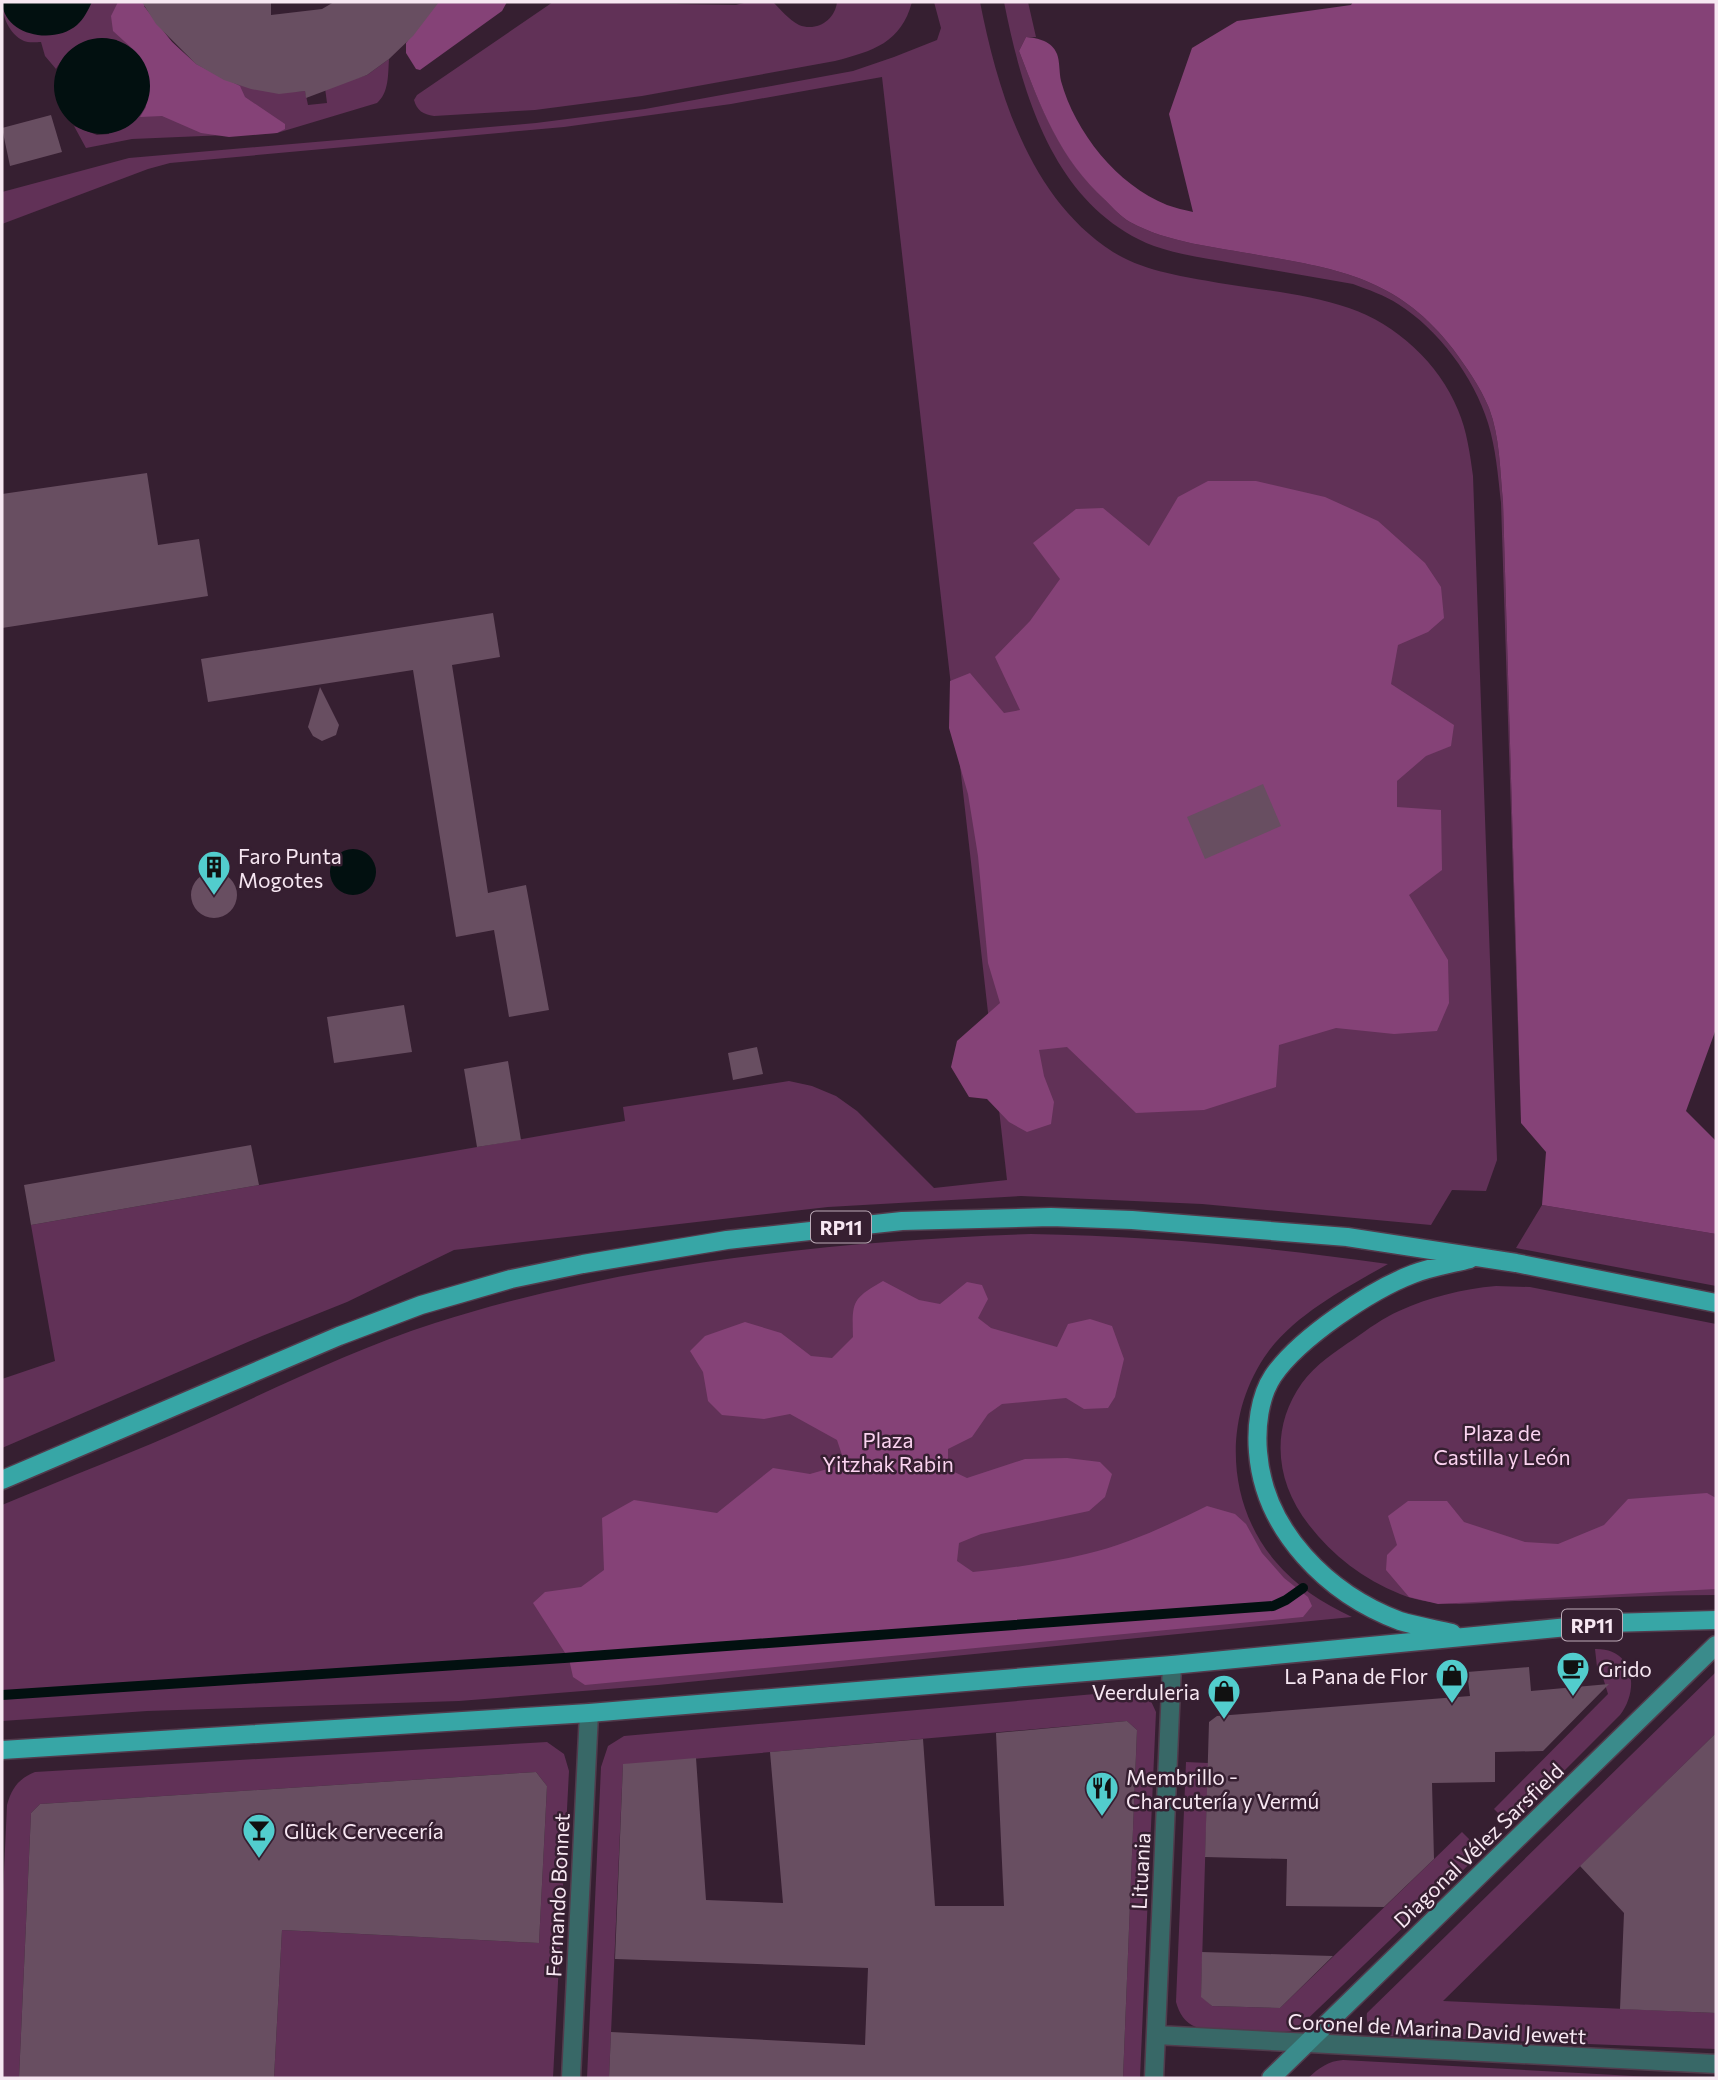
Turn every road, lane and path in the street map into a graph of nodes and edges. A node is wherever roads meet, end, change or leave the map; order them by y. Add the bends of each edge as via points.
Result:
1 (1476, 1258) junction
2 (1716, 1303) edge
3 (2, 1480) edge
4 (1716, 1620) edge
5 (1469, 1637) junction
6 (1716, 1645) edge
7 (1172, 1665) junction
8 (589, 1713) junction
9 (2, 1750) edge
10 (1156, 2035) junction
11 (1306, 2044) junction
12 (1716, 2064) edge
13 (571, 2078) edge
14 (1154, 2078) edge
15 (1271, 2078) edge

1 - 2 main road, RP11
1 - 3 main road, RP11 via 1347,1237 1051,1217 902,1221 727,1240 583,1264 421,1306 338,1336
1 - 5 main road via 1414,1273 1379,1290 1294,1352 1272,1377 1256,1437 1265,1494 1278,1522 1319,1572 1347,1594 1401,1621
4 - 5 main road, RP11 via 1609,1623
5 - 7 main road, RP11
6 - 11 main road, Diagonal Vélez Sarsfield
7 - 8 main road, RP11
7 - 10 street, Lituania
8 - 9 main road, RP11
8 - 13 street, Fernando Bonnet
10 - 11 street, Coronel de Marina David Jewett
10 - 14 street, Lituania
11 - 12 street, Coronel de Marina David Jewett
11 - 15 main road, Diagonal Vélez Sarsfield

